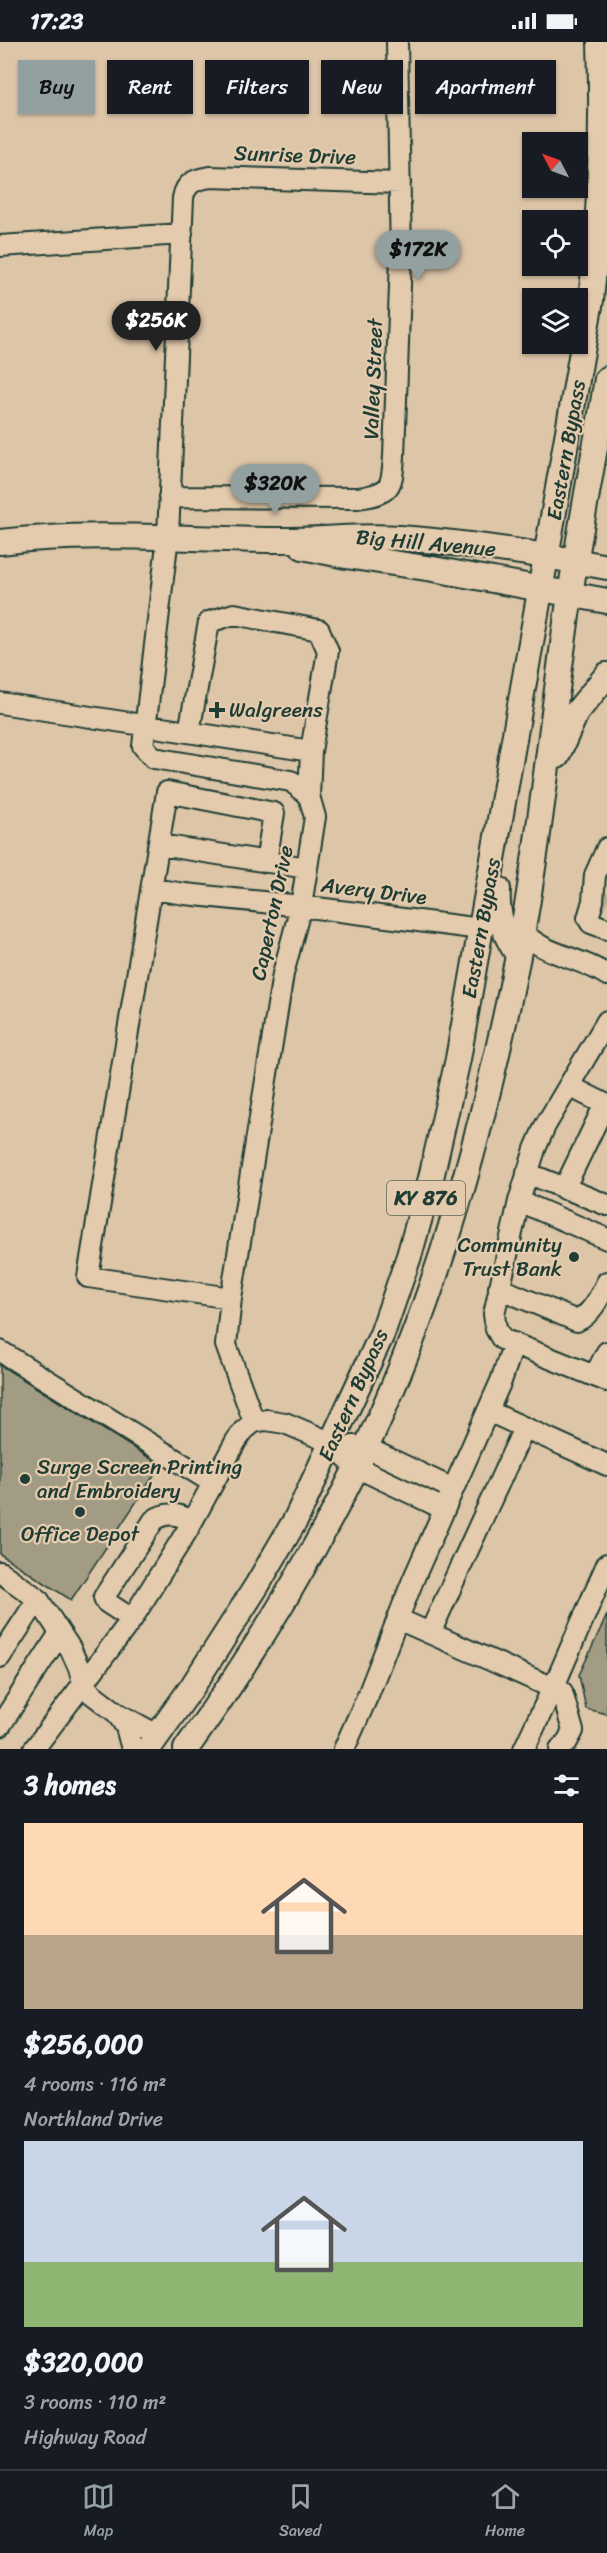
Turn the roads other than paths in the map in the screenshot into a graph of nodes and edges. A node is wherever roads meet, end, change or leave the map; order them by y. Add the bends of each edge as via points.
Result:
1 (397, 42) edge
2 (600, 42) edge
3 (400, 183) junction
4 (603, 223) edge
5 (182, 234) junction
6 (0, 246) edge
7 (607, 379) edge
8 (169, 497) junction
9 (168, 536) junction
10 (274, 540) junction
11 (0, 542) edge
12 (548, 555) junction
13 (576, 561) junction
14 (607, 567) edge
15 (542, 588) junction
16 (570, 594) junction
17 (607, 601) edge
18 (607, 675) edge
19 (0, 703) edge
20 (144, 725) junction
21 (189, 732) junction
22 (311, 751) junction
23 (545, 786) junction
24 (309, 796) junction
25 (502, 812) junction
26 (159, 845) junction
27 (606, 851) edge
28 (267, 862) junction
29 (307, 868) junction
30 (601, 877) edge
31 (153, 889) junction
32 (301, 906) junction
33 (481, 929) junction
34 (607, 929) edge
35 (522, 931) junction
36 (562, 954) junction
37 (518, 955) junction
38 (607, 975) edge
39 (605, 1030) edge
40 (569, 1086) junction
41 (527, 1173) junction
42 (564, 1189) junction
43 (519, 1201) junction
44 (607, 1205) edge
45 (607, 1239) edge
46 (607, 1282) edge
47 (499, 1288) junction
48 (231, 1298) junction
49 (514, 1343) junction
50 (0, 1351) edge
51 (607, 1352) edge
52 (601, 1378) edge
53 (488, 1411) junction
54 (254, 1422) junction
55 (524, 1428) junction
56 (332, 1443) junction
57 (361, 1457) junction
58 (607, 1465) edge
59 (213, 1483) junction
60 (453, 1489) junction
61 (444, 1509) junction
62 (192, 1521) junction
63 (607, 1564) edge
64 (3, 1579) edge
65 (38, 1599) junction
66 (132, 1619) junction
67 (398, 1619) junction
68 (60, 1633) junction
69 (430, 1633) junction
70 (0, 1657) edge
71 (82, 1683) junction
72 (553, 1688) junction
73 (117, 1713) junction
74 (0, 1726) edge
75 (156, 1744) edge
76 (34, 1749) edge
77 (132, 1749) edge
78 (186, 1749) edge
79 (344, 1749) edge
80 (524, 1749) edge
81 (560, 1749) edge

1 - 3 street, Valley Street
2 - 4 main road, Eastern Bypass
3 - 5 street, Sunrise Drive via 200,178 185,189
3 - 8 street, Valley Street via 394,456 391,482 386,490 358,498
4 - 12 main road, Eastern Bypass
5 - 6 street
5 - 8 street
7 - 13 main road, Eastern Bypass / KY 876
8 - 9 street
9 - 10 main road, Big Hill Avenue
9 - 11 main road, Big Hill Avenue
9 - 20 street
10 - 12 main road, Big Hill Avenue via 400,538
10 - 15 main road, Big Hill Avenue via 346,556
12 - 13 main road, Big Hill Avenue
12 - 15 main road, Eastern Bypass
13 - 14 main road, Big Hill Avenue
13 - 16 main road, Eastern Bypass / KY 876
15 - 16 main road, Big Hill Avenue
15 - 25 main road, Eastern Bypass / KY 876
16 - 17 main road, Big Hill Avenue
16 - 23 main road, Eastern Bypass / KY 876
18 - 23 main road via 576,713
19 - 20 street
20 - 21 street
20 - 24 street via 142,746 154,758 291,781
21 - 22 street
21 - 22 street, Caperton Drive via 209,622 234,614 319,630 328,651
22 - 24 street, Caperton Drive
23 - 35 main road, Eastern Bypass / KY 876
24 - 29 street, Caperton Drive via 315,816
25 - 33 main road, Eastern Bypass / KY 876
25 - 37 main road via 497,904 503,931
26 - 28 street
26 - 28 street via 167,792 274,813
26 - 31 street
27 - 30 street
28 - 29 street
29 - 32 street, Caperton Drive
30 - 34 street via 598,899 588,918
31 - 32 street, Avery Drive
31 - 48 street via 88,1277
32 - 33 street, Avery Drive
32 - 48 street, Caperton Drive via 283,974
33 - 56 main road, Eastern Bypass / KY 876 via 458,1059 412,1245 382,1334
35 - 36 street via 530,941
35 - 37 main road, Eastern Bypass / KY 876
36 - 37 street
36 - 38 street via 592,964
37 - 57 main road, Eastern Bypass / KY 876 via 481,1122 437,1271 411,1344
39 - 40 street
40 - 41 street via 545,1126
40 - 42 street via 605,1104
41 - 42 street
41 - 43 street
42 - 44 street
43 - 45 street
43 - 47 street
46 - 47 street via 585,1317 577,1321
47 - 49 street via 494,1314 496,1329 502,1340
48 - 54 street, Caperton Drive via 226,1345
49 - 52 street
49 - 53 street
50 - 59 street
51 - 52 street
53 - 55 street
53 - 60 street
54 - 56 street via 285,1423
54 - 59 street via 236,1441
55 - 58 street
55 - 69 street
56 - 57 street
56 - 75 main road, Eastern Bypass / KY 876 via 296,1519
57 - 60 street
57 - 61 street
57 - 78 main road, Eastern Bypass / KY 876 via 275,1615
59 - 62 street
60 - 61 street
61 - 67 street
62 - 66 street
62 - 66 street via 176,1513 154,1520 104,1596 106,1602
63 - 72 street
64 - 65 street
65 - 68 street
65 - 70 street
66 - 71 street
67 - 69 street
67 - 79 street
68 - 71 street via 79,1668
68 - 74 street
69 - 72 street
71 - 73 street
71 - 76 street
72 - 80 street
72 - 81 street via 562,1692 573,1731
73 - 75 street
73 - 77 street

